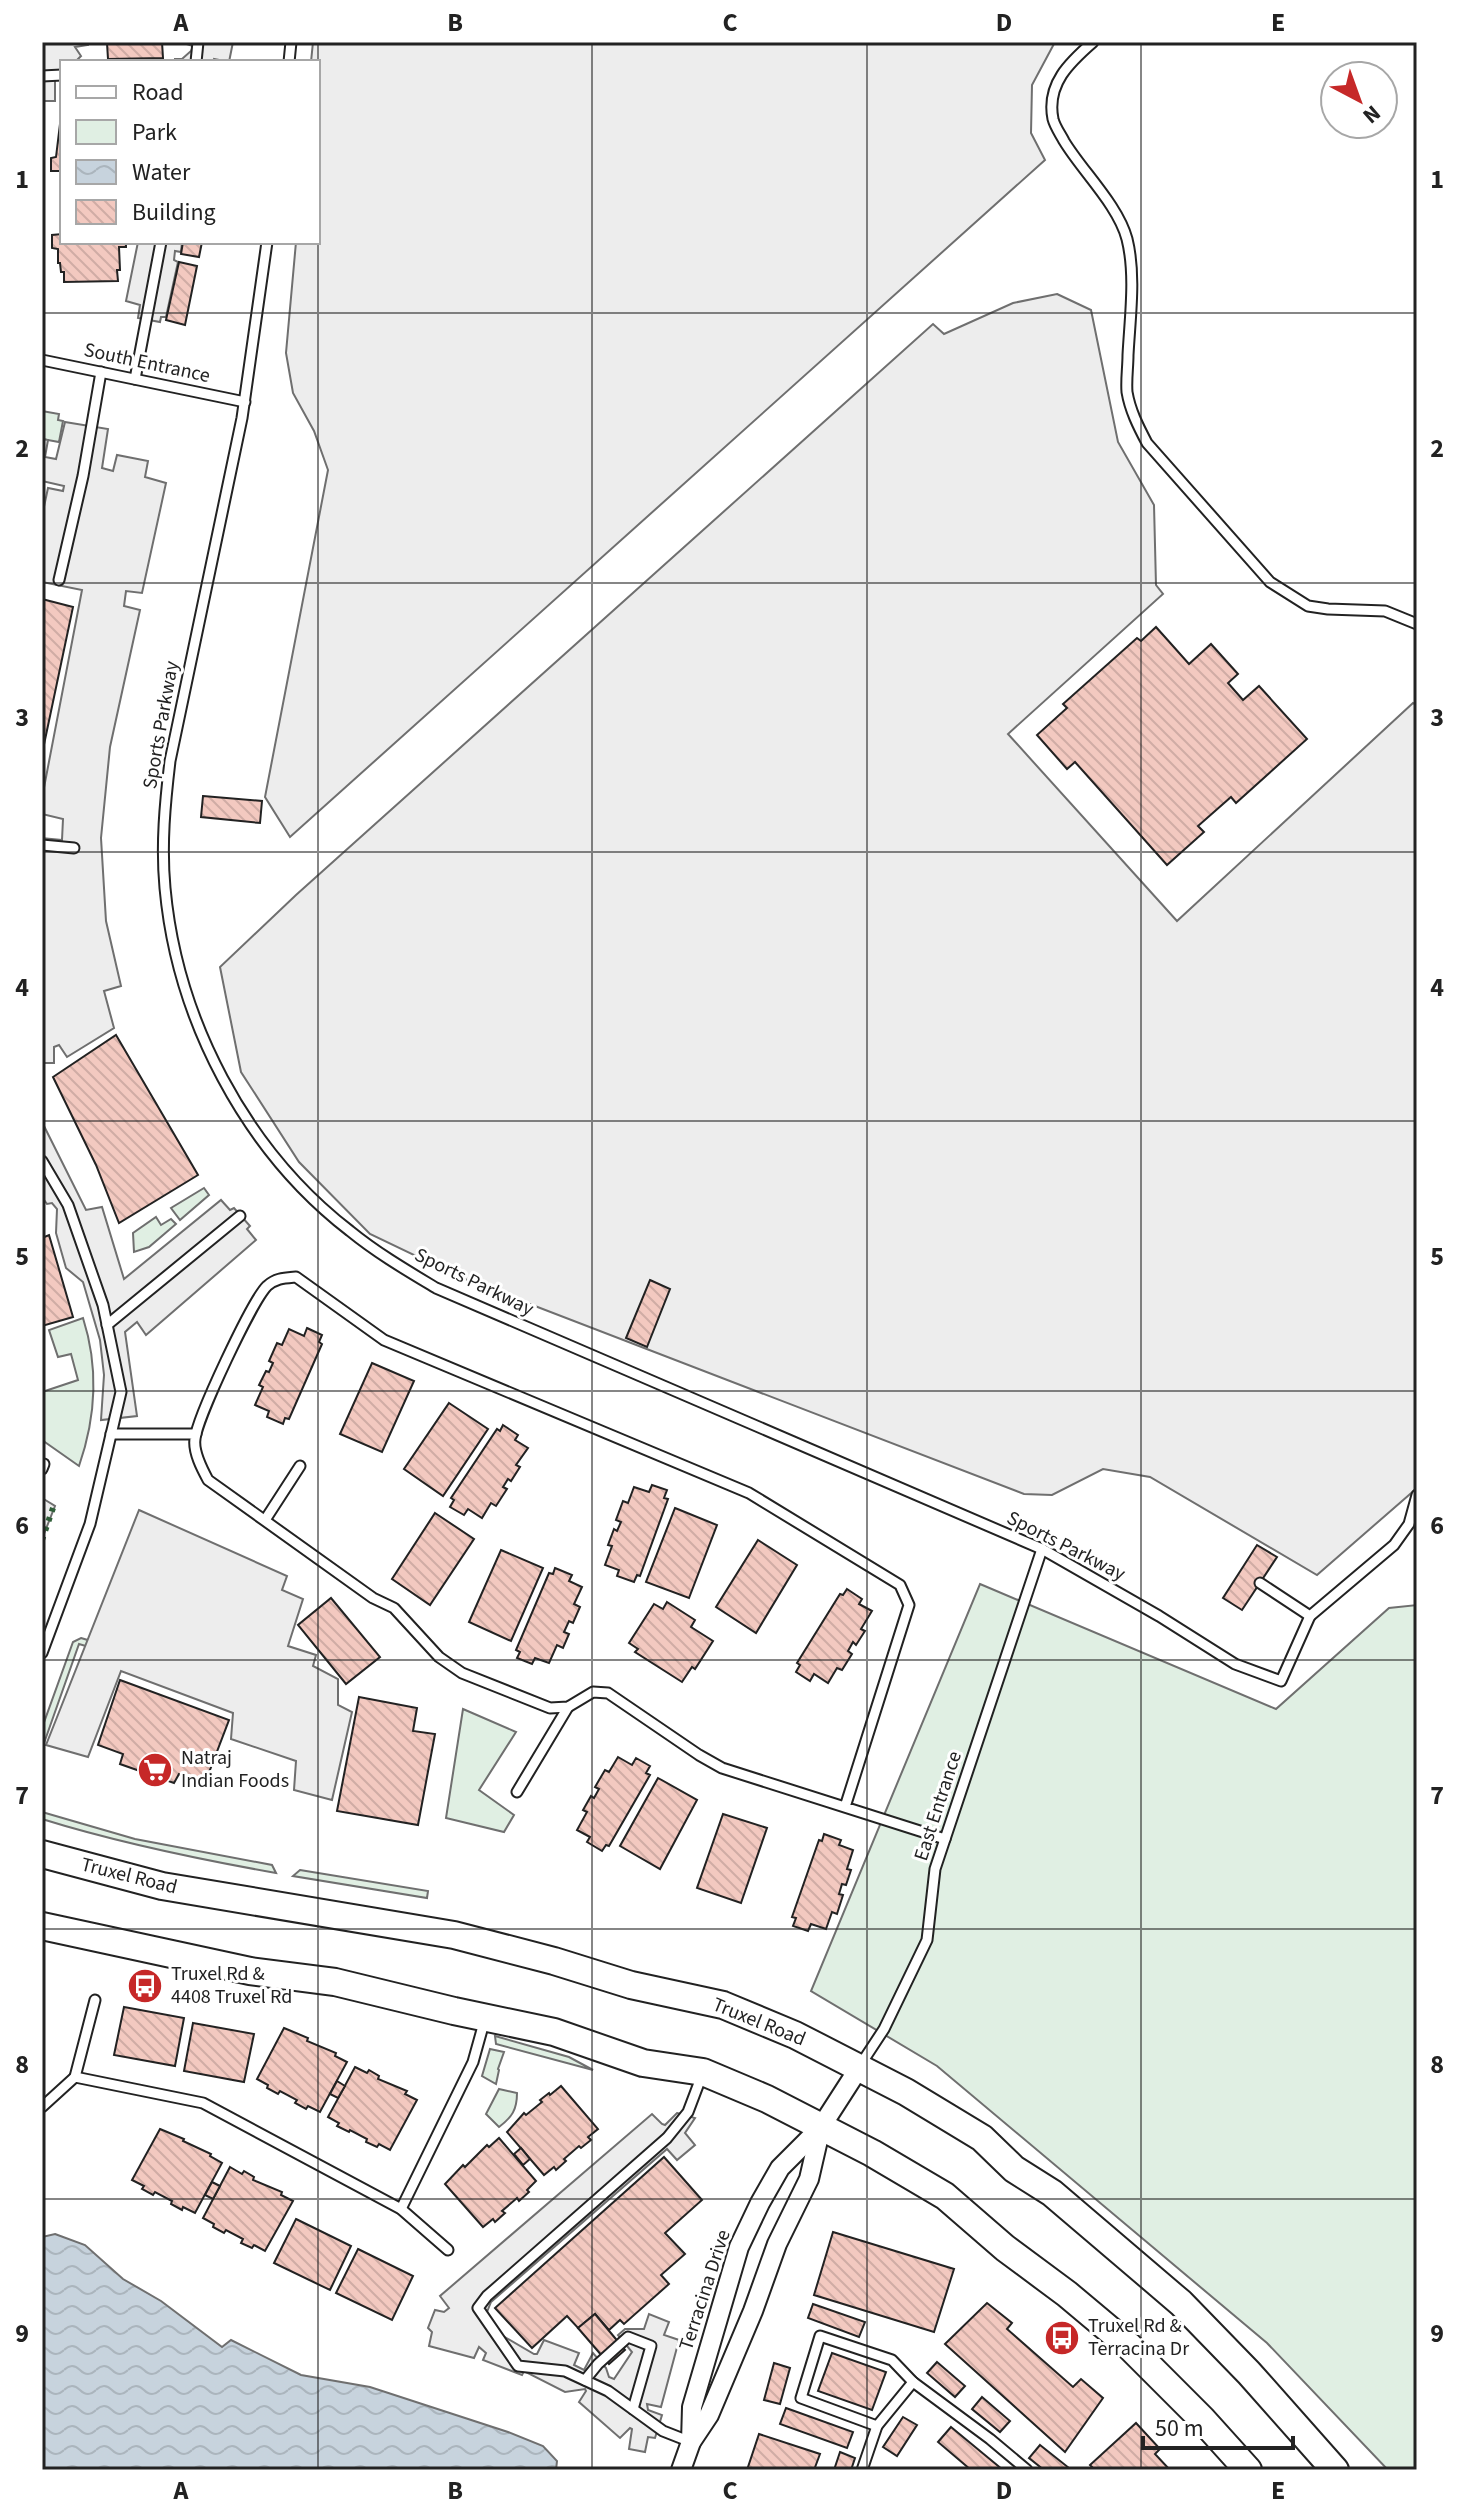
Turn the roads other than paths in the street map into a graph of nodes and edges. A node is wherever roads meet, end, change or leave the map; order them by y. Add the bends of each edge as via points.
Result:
1 (1093, 42) edge
2 (161, 244) edge
3 (267, 244) edge
4 (42, 360) edge
5 (101, 372) junction
6 (135, 379) junction
7 (245, 402) junction
8 (59, 580) dead end
9 (1417, 624) edge
10 (42, 845) edge
11 (74, 848) dead end
12 (42, 1161) edge
13 (240, 1216) dead end
14 (107, 1325) junction
15 (111, 1434) junction
16 (196, 1434) junction
17 (300, 1466) dead end
18 (1417, 1495) edge
19 (265, 1520) junction
20 (1042, 1549) junction
21 (1260, 1583) dead end
22 (1310, 1616) junction
23 (42, 1653) edge
24 (568, 1707) junction
25 (517, 1792) dead end
26 (845, 1807) junction
27 (945, 1839) junction
28 (42, 1854) edge
29 (42, 1926) edge
30 (95, 2000) dead end
31 (486, 2018) junction
32 (859, 2068) junction
33 (703, 2072) junction
34 (75, 2077) junction
35 (42, 2107) edge
36 (821, 2127) junction
37 (401, 2209) junction
38 (448, 2250) dead end
39 (585, 2380) junction
40 (913, 2382) junction
41 (633, 2409) junction
42 (877, 2426) junction
43 (691, 2442) junction
44 (681, 2470) edge
45 (862, 2470) edge
46 (1027, 2470) edge
47 (1248, 2470) edge
48 (1335, 2470) edge

1 - 9 lane via 1066,67 1055,93 1053,120 1128,241 1132,280 1127,387 1147,443 1270,582 1308,606 1385,611
2 - 6 lane
3 - 7 lane, Sports Parkway
4 - 5 lane, South Entrance
5 - 6 lane, South Entrance
5 - 8 lane
6 - 7 lane, South Entrance
7 - 20 lane, Sports Parkway via 170,761 164,865 176,952 190,1003 225,1083 250,1123 322,1207 391,1261 436,1288
10 - 11 lane
12 - 14 lane via 68,1205
13 - 14 lane
14 - 15 lane via 121,1392
15 - 16 lane
15 - 23 lane via 90,1524
16 - 19 lane via 208,1480
16 - 26 lane via 252,1306 277,1279 296,1277 384,1340 749,1493 900,1585 909,1605
17 - 19 lane
18 - 22 lane via 1409,1524 1394,1545
19 - 24 lane via 394,1608 439,1657 462,1673 550,1708
20 - 22 lane, Sports Parkway via 1235,1664 1281,1681
20 - 27 lane, East Entrance
21 - 22 lane
24 - 25 lane
24 - 26 lane via 593,1692 608,1693 722,1768
26 - 27 lane
27 - 32 lane, East Entrance via 935,1869 927,1940
28 - 32 main road, Truxel Road via 162,1886 454,1935 723,2005
29 - 31 main road via 250,1971 335,1982
30 - 34 lane
31 - 33 main road via 554,2032 643,2063
31 - 37 lane via 473,2062
32 - 36 street, Terracina Drive
32 - 48 main road, Truxel Road via 982,2138 1014,2169 1122,2251 1181,2303
33 - 36 main road
33 - 39 lane via 688,2112 667,2138 478,2308 518,2366 565,2371
34 - 35 lane
34 - 37 lane via 203,2103
36 - 43 street, Terracina Drive via 809,2179 777,2244 709,2415
36 - 43 street, Terracina Drive via 780,2168 739,2247 692,2407
36 - 47 main road via 945,2196 1129,2346
37 - 38 lane
39 - 41 lane
39 - 41 lane via 628,2337 651,2346
40 - 42 lane
40 - 42 lane via 892,2360 820,2336 801,2398
40 - 46 lane
41 - 43 lane via 663,2431
42 - 45 lane
43 - 44 street, Terracina Drive

